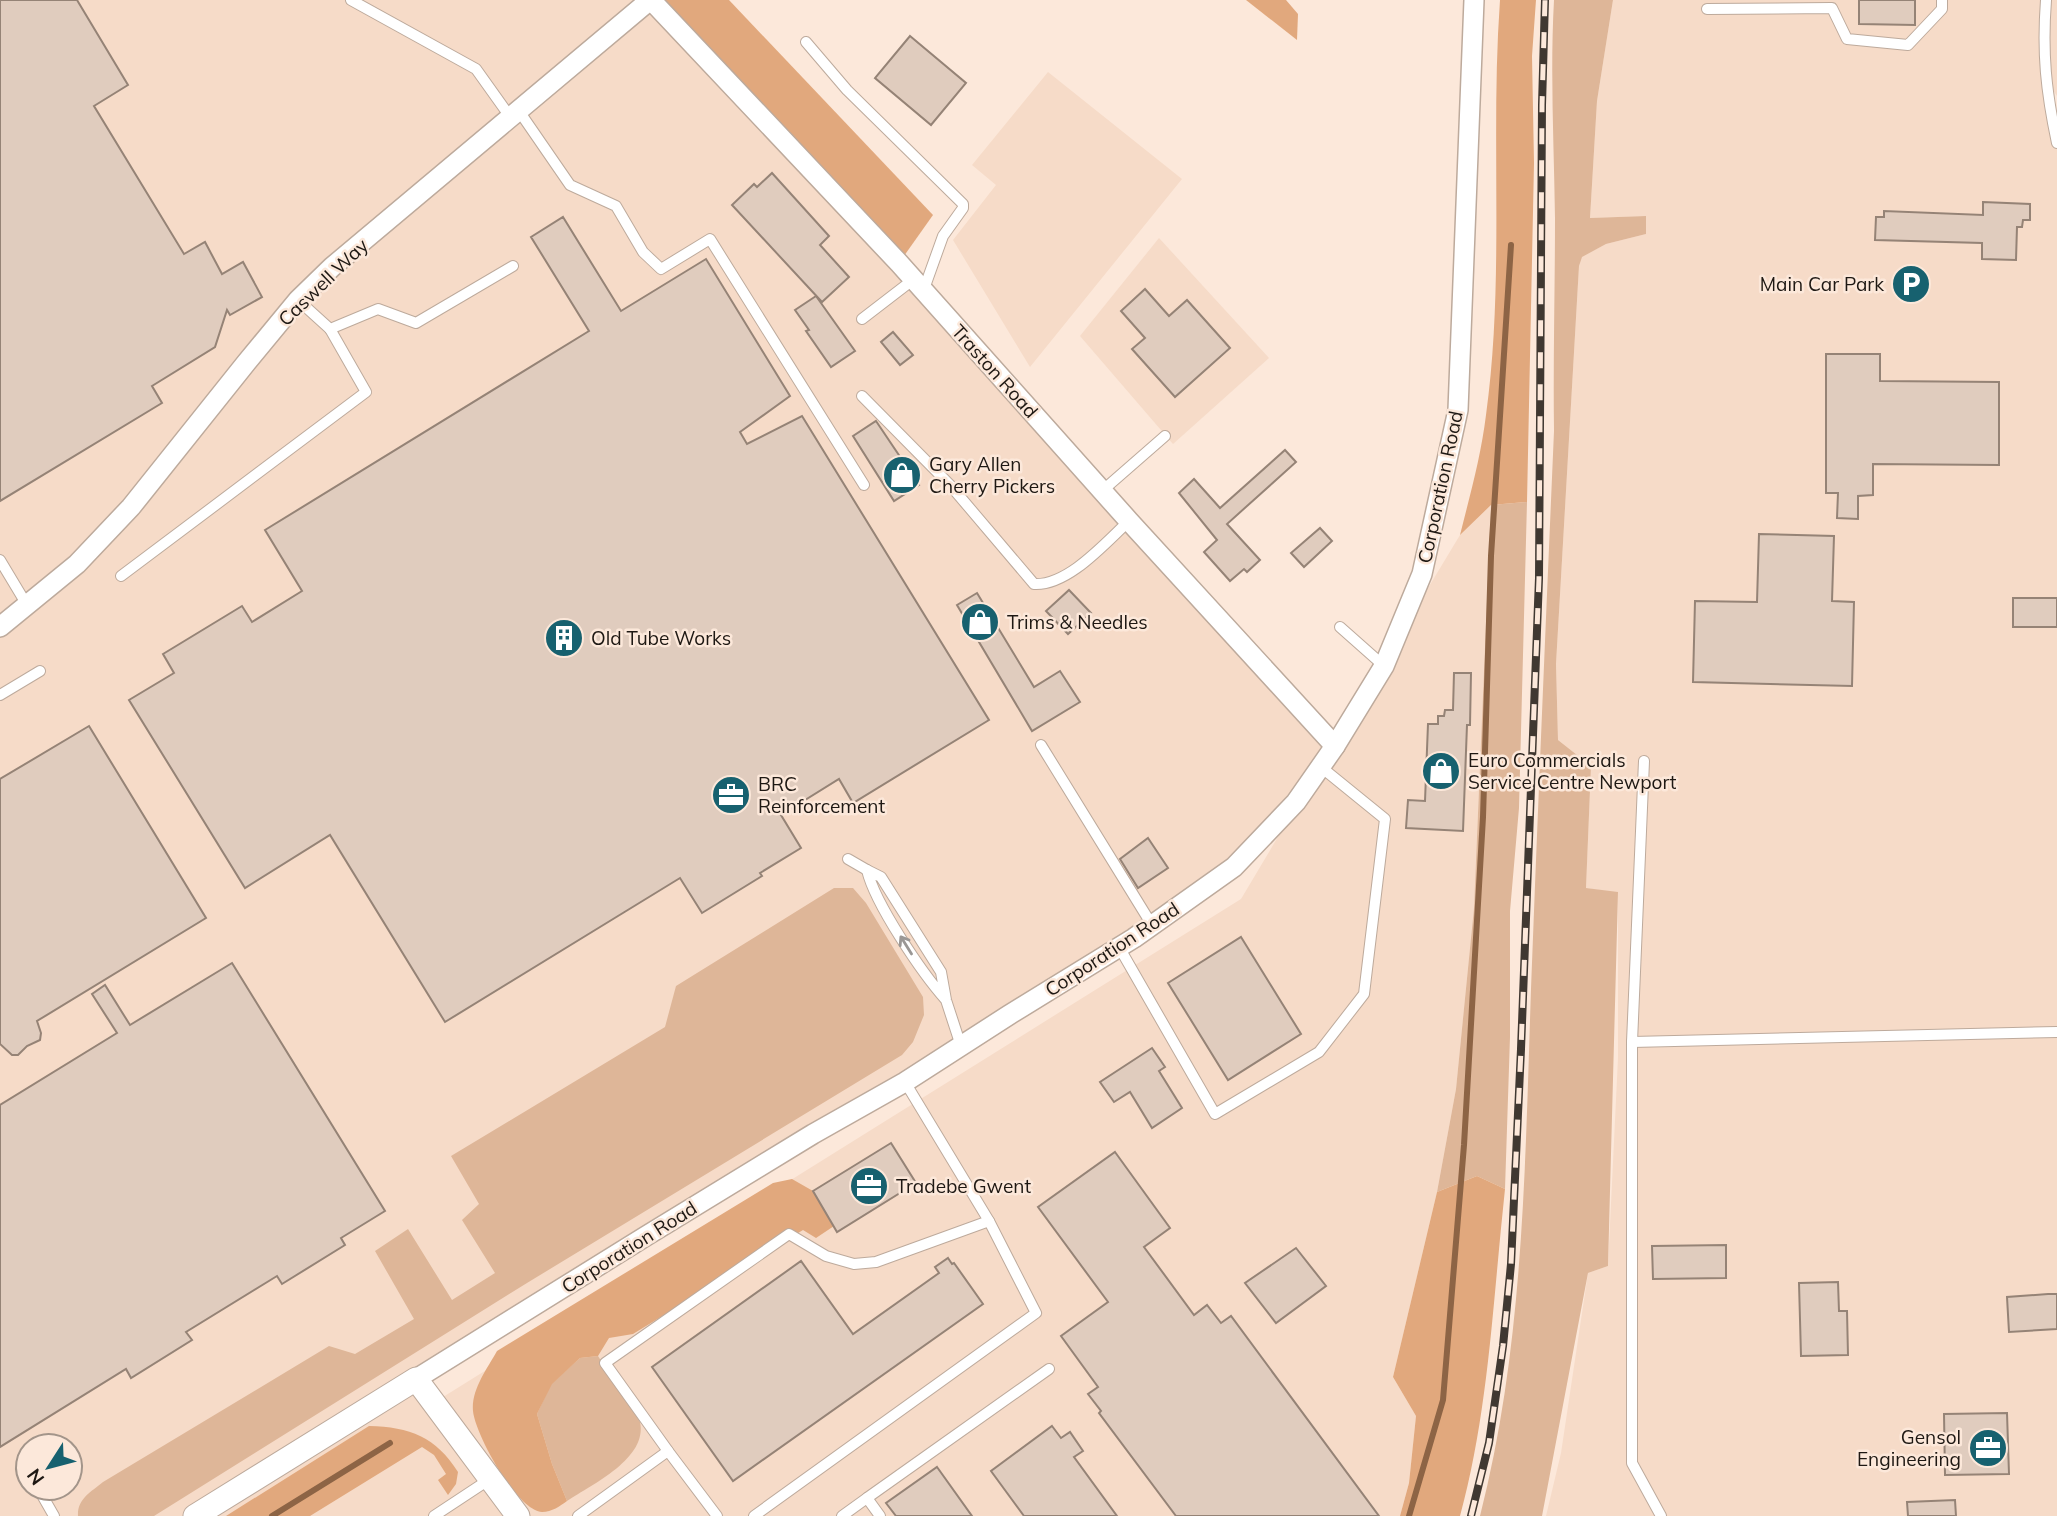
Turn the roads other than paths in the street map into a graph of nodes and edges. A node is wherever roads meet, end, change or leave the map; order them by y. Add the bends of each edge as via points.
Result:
1 (351, 0) edge
2 (651, 0) edge
3 (1474, 0) edge
4 (1942, 0) edge
5 (2046, 0) edge
6 (1707, 9) dead end
7 (806, 42) dead end
8 (515, 115) junction
9 (2057, 143) edge
10 (513, 266) dead end
11 (919, 284) junction
12 (298, 300) junction
13 (862, 319) dead end
14 (330, 329) junction
15 (862, 396) dead end
16 (1165, 436) dead end
17 (864, 485) dead end
18 (1102, 491) junction
19 (1129, 521) junction
20 (0, 560) edge
21 (121, 576) dead end
22 (27, 605) junction
23 (0, 627) edge
24 (1340, 627) dead end
25 (1384, 666) junction
26 (40, 671) dead end
27 (0, 695) edge
28 (1041, 745) dead end
29 (1335, 746) junction
30 (1644, 761) dead end
31 (1321, 767) junction
32 (848, 859) dead end
33 (1152, 925) junction
34 (1119, 947) junction
35 (2057, 1032) edge
36 (1632, 1041) junction
37 (961, 1046) junction
38 (905, 1082) junction
39 (989, 1221) junction
40 (1049, 1369) dead end
41 (416, 1379) junction
42 (668, 1451) junction
43 (490, 1479) junction
44 (867, 1498) junction
45 (195, 1516) edge
46 (434, 1516) edge
47 (519, 1516) edge
48 (578, 1516) edge
49 (717, 1516) edge
50 (754, 1516) edge
51 (842, 1516) edge
52 (880, 1516) edge
53 (1661, 1516) edge

1 - 8 lane via 476,69
2 - 8 street, Caswell Way
2 - 11 street, Traston Road
3 - 25 street, Corporation Road via 1458,410 1422,573
4 - 6 lane via 1942,9 1908,45 1847,39 1832,8
5 - 9 lane via 2045,76
7 - 11 lane via 847,90 963,204
8 - 12 street, Caswell Way
8 - 17 lane via 570,185 616,206 643,252 661,269 710,239
10 - 14 lane via 416,323 378,309
11 - 13 lane
11 - 18 street, Traston Road
12 - 14 lane
12 - 22 street, Caswell Way via 131,507 77,564
14 - 21 lane via 366,393
15 - 19 lane via 950,485 1034,584 1058,580 1074,570
16 - 18 lane
18 - 19 street, Traston Road
19 - 29 street, Traston Road
20 - 22 lane
22 - 23 street, Caswell Way
24 - 25 lane
25 - 29 street, Corporation Road
26 - 27 lane
28 - 33 lane
29 - 31 street, Corporation Road
30 - 36 lane
31 - 33 street, Corporation Road via 1296,802 1234,867
31 - 34 lane via 1385,819 1364,993 1319,1052 1215,1114
32 - 37 lane via 867,870 871,886 897,929 946,1000
33 - 34 street, Corporation Road
34 - 37 street, Corporation Road
35 - 36 lane
36 - 53 lane via 1632,1463
37 - 38 street, Corporation Road
38 - 39 lane
38 - 41 street, Corporation Road
39 - 42 lane via 876,1262 854,1264 826,1256 789,1234 605,1363
39 - 50 lane via 1036,1312
40 - 44 lane
41 - 43 street
41 - 45 street, Corporation Road
42 - 48 lane
42 - 49 lane
43 - 46 lane
43 - 47 street
44 - 51 lane
44 - 52 lane

